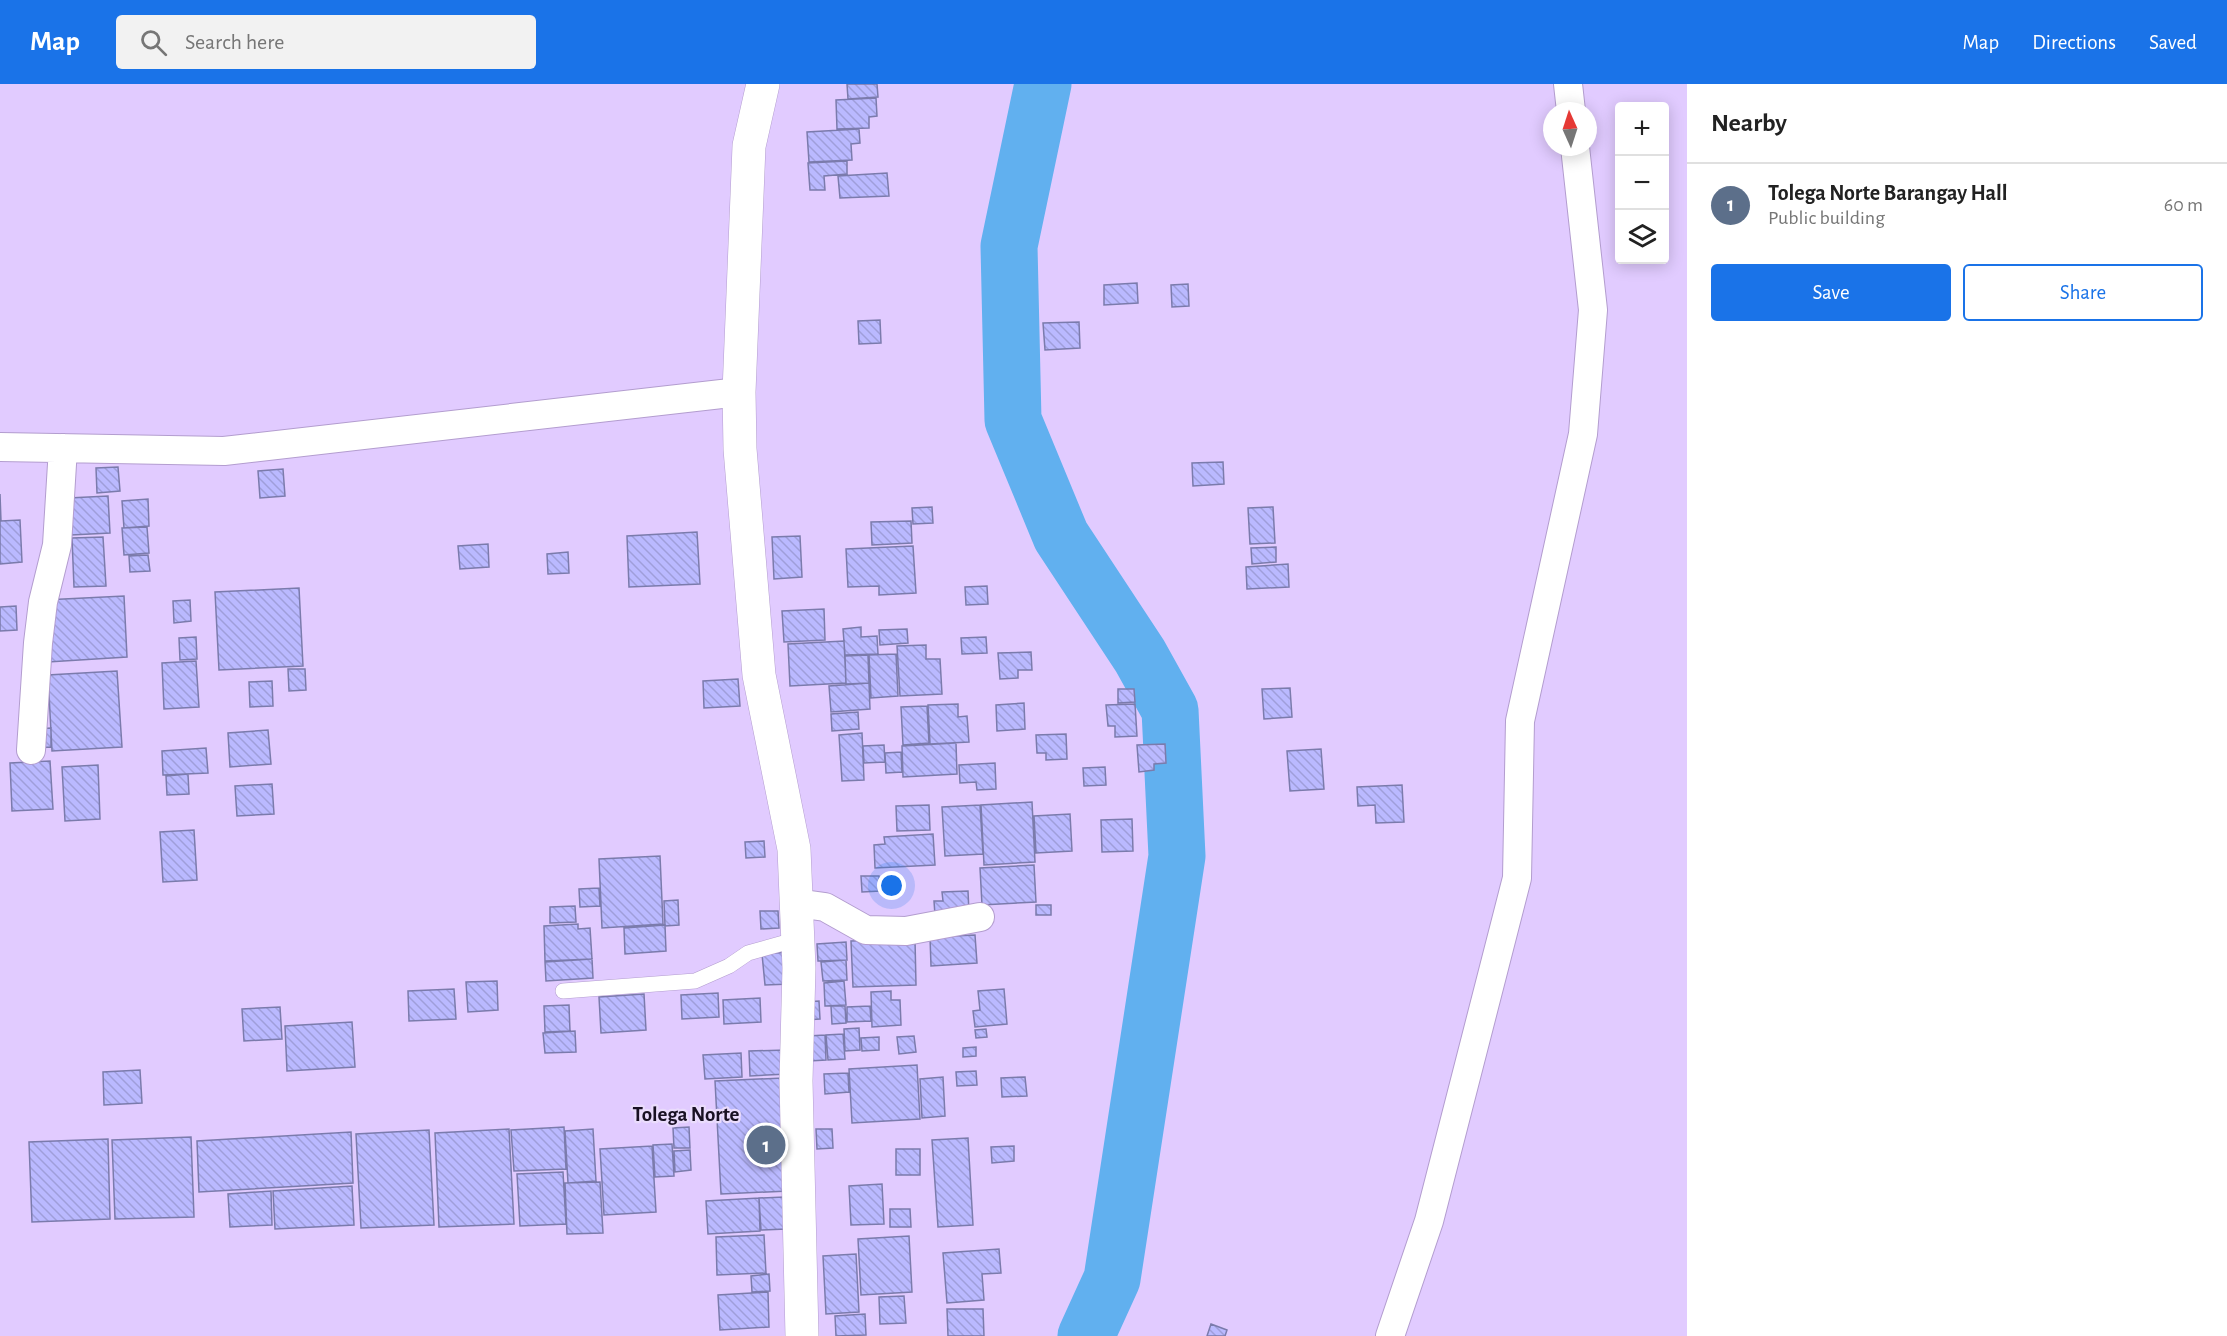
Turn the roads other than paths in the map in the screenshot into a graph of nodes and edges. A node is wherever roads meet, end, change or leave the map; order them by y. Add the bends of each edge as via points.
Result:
1 (764, 84) edge
2 (1568, 84) edge
3 (1570, 102) edge
4 (1576, 156) edge
5 (739, 392) junction
6 (0, 447) edge
7 (63, 448) junction
8 (31, 750) dead end
9 (796, 903) junction
10 (980, 917) dead end
11 (798, 939) junction
12 (563, 991) dead end
13 (802, 1336) edge
14 (1390, 1336) edge

1 - 5 street via 749,146
2 - 3 street
4 - 14 street via 1593,310 1590,355 1583,434 1520,721 1517,878 1429,1221
5 - 7 street via 224,451
5 - 9 street via 740,449 759,675 794,849
6 - 7 street
7 - 8 street via 57,545 38,643
9 - 10 street via 825,907 866,930 906,931
9 - 11 street
11 - 12 lane via 748,953 695,981
11 - 13 street via 796,1081

